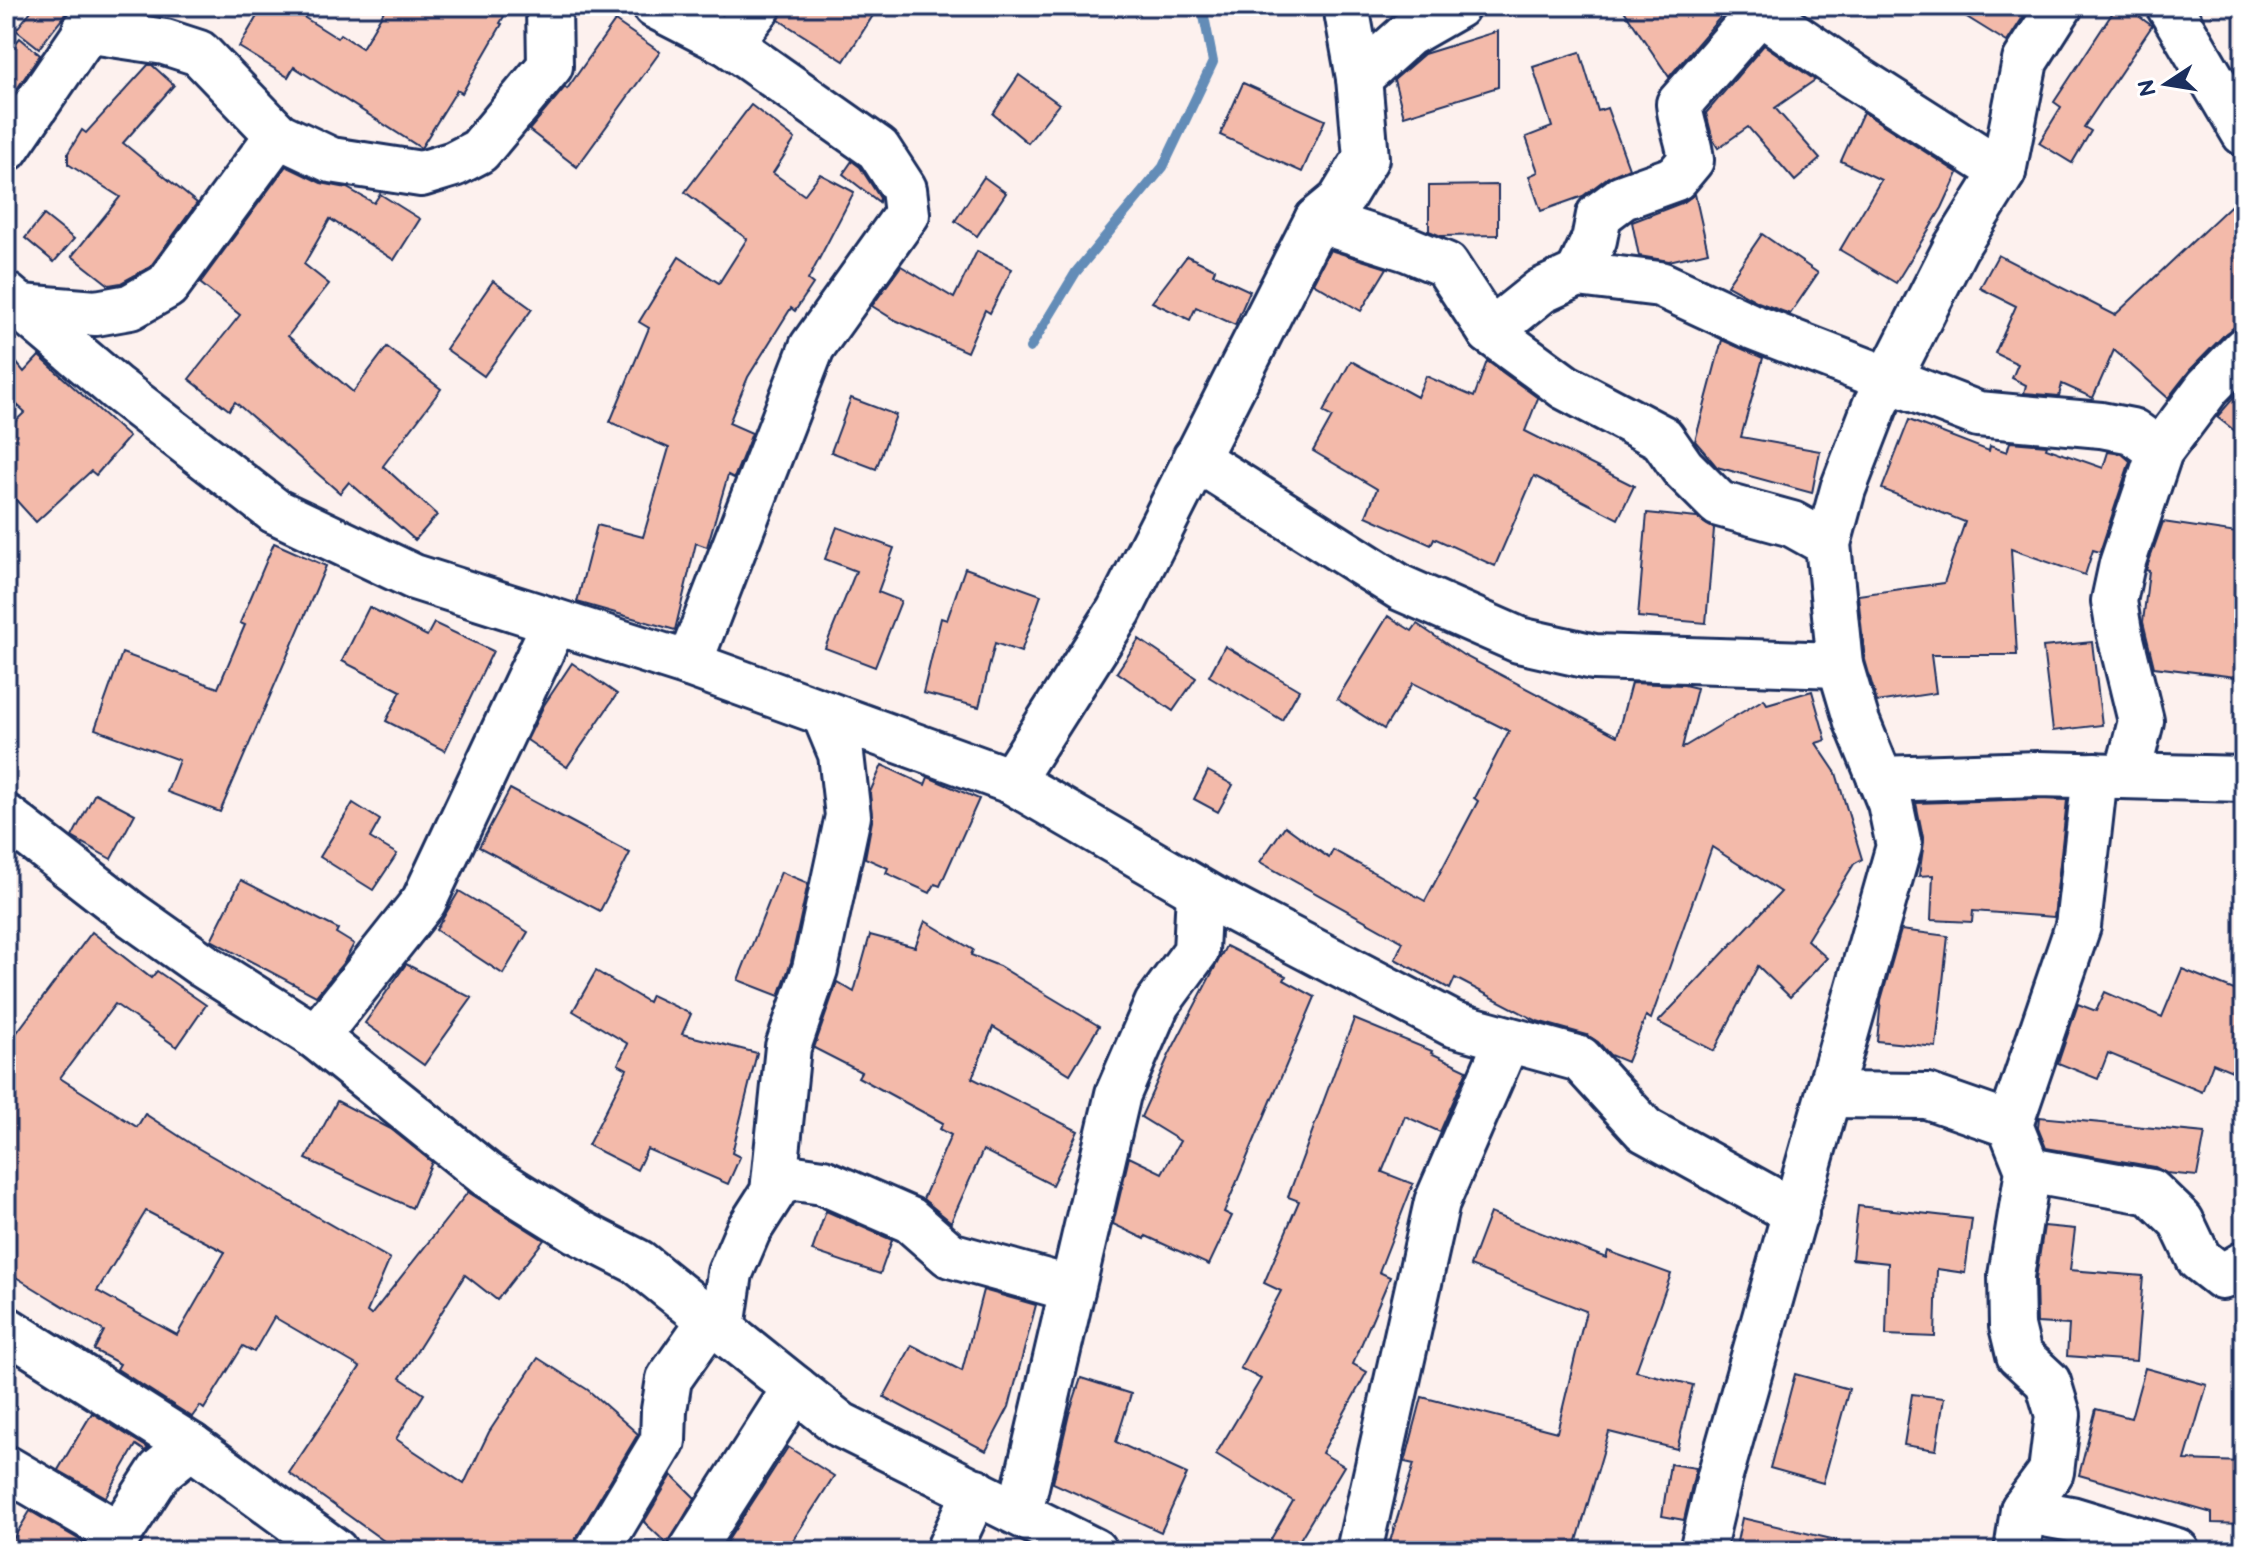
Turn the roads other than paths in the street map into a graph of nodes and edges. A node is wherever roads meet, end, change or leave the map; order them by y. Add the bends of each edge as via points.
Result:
1 (549, 6) edge
2 (655, 6) edge
3 (759, 6) edge
4 (1346, 6) edge
5 (1457, 6) edge
6 (2060, 6) edge
7 (2169, 6) edge
8 (1757, 8) edge
9 (95, 18) edge
10 (729, 44) junction
11 (1359, 78) junction
12 (2244, 133) edge
13 (278, 135) junction
14 (8, 144) edge
15 (2003, 172) junction
16 (1317, 220) junction
17 (1578, 274) junction
18 (14, 301) edge
19 (1490, 332) junction
20 (2244, 350) edge
21 (1887, 380) junction
22 (2160, 451) junction
23 (1195, 458) junction
24 (1828, 544) junction
25 (555, 622) junction
26 (689, 664) junction
27 (1840, 665) junction
28 (824, 713) junction
29 (2111, 775) junction
30 (1880, 779) junction
31 (2244, 779) edge
32 (1011, 781) junction
33 (6, 817) edge
34 (1199, 891) junction
35 (316, 1037) junction
36 (1507, 1041) junction
37 (1829, 1095) junction
38 (2010, 1125) junction
39 (2028, 1170) junction
40 (774, 1184) junction
41 (1796, 1213) junction
42 (2244, 1264) edge
43 (1072, 1289) junction
44 (716, 1323) junction
45 (6, 1329) edge
46 (795, 1388) junction
47 (191, 1446) junction
48 (6, 1468) edge
49 (976, 1491) junction
50 (1020, 1512) junction
51 (2020, 1530) edge
52 (113, 1542) edge
53 (335, 1551) edge
54 (597, 1551) edge
55 (691, 1551) edge
56 (948, 1551) edge
57 (1094, 1551) edge
58 (1359, 1551) edge
59 (1702, 1551) edge
60 (2177, 1551) edge

1 - 13 street via 550,66 479,151 454,164 421,174 331,160
2 - 10 street
3 - 10 street
4 - 11 street
5 - 11 street via 1408,34
6 - 15 street via 2025,61
7 - 12 street
8 - 15 street
8 - 17 street via 1679,104 1691,160 1676,178 1623,197 1599,215
9 - 13 street via 199,53
9 - 14 street
10 - 26 street via 878,149 904,189 907,214 812,347
11 - 16 street via 1366,158 1340,201
13 - 18 street via 167,286 130,307 96,313
15 - 21 street via 1956,247
16 - 19 street via 1446,265
16 - 23 street
17 - 19 street via 1541,291
17 - 21 street via 1660,284
18 - 25 street via 275,511 414,577
19 - 24 street via 1565,387 1662,438 1719,504 1792,524
20 - 22 street via 2208,387
21 - 22 street via 1978,414 2132,431
21 - 24 street via 1843,489
22 - 29 street via 2114,601 2141,721
23 - 27 street via 1401,588 1519,640 1594,657
23 - 32 street via 1119,611
24 - 27 street
25 - 26 street
25 - 35 street via 424,901
26 - 28 street
27 - 30 street
28 - 32 street
28 - 40 street via 841,754 848,816 815,969 788,1047
29 - 30 street
29 - 31 street
29 - 38 street via 2078,926
30 - 37 street via 1899,846
32 - 34 street
33 - 35 street via 132,915
34 - 36 street via 1453,1024
34 - 43 street via 1196,951 1157,1004 1118,1094
35 - 44 street via 487,1175 638,1262
36 - 41 street via 1580,1059 1645,1130
36 - 58 street via 1437,1202
37 - 38 street via 1927,1096
37 - 41 street
38 - 39 street
39 - 42 street via 2151,1192 2181,1221 2199,1259 2222,1277
39 - 51 street via 2011,1276 2012,1326 2019,1355 2048,1382 2058,1415 2051,1472
40 - 43 street via 795,1178 823,1182 910,1220 950,1255
40 - 44 street via 730,1273
41 - 59 street
43 - 50 street
44 - 46 street
44 - 54 street via 669,1379 663,1441
45 - 47 street
46 - 49 street via 841,1425
46 - 55 street
47 - 52 street via 160,1471
47 - 53 street
48 - 52 street
49 - 50 street
49 - 56 street
50 - 57 street
51 - 60 street via 2071,1519

